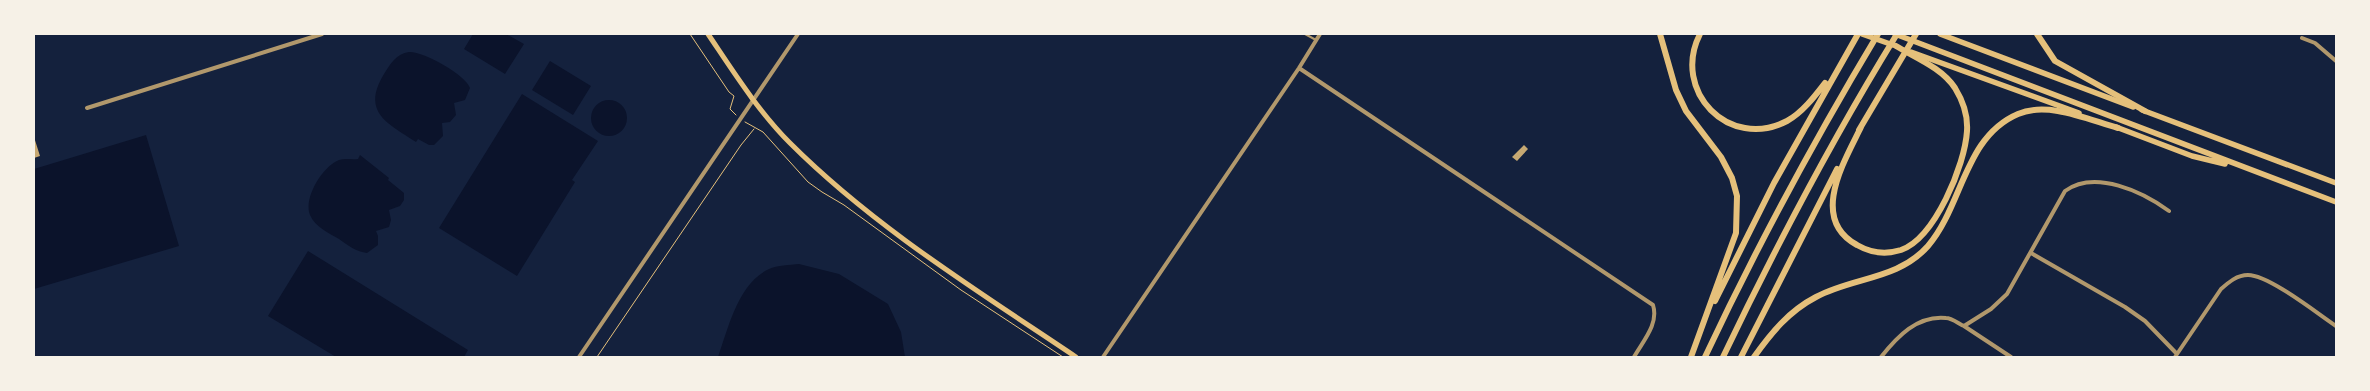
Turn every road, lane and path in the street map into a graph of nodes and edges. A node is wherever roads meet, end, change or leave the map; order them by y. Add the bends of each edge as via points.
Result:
1 (322, 34) edge
2 (690, 34) edge
3 (708, 34) edge
4 (798, 34) edge
5 (1305, 34) edge
6 (1320, 34) edge
7 (1660, 34) edge
8 (1700, 34) edge
9 (1858, 34) edge
10 (1862, 34) edge
11 (1878, 34) edge
12 (1896, 34) edge
13 (1916, 34) edge
14 (1940, 34) edge
15 (2036, 34) edge
16 (2302, 38) dead end
17 (1316, 40) junction
18 (1896, 46) junction
19 (1845, 56) junction
20 (2336, 61) edge
21 (1299, 68) junction
22 (754, 100) junction
23 (87, 108) dead end
24 (730, 109) dead end
25 (2145, 111) junction
26 (1861, 127) junction
27 (2118, 128) junction
28 (755, 129) dead end
29 (2248, 170) junction
30 (2336, 183) edge
31 (2336, 202) edge
32 (2169, 211) dead end
33 (2031, 253) junction
34 (1706, 318) junction
35 (1964, 326) junction
36 (2336, 326) edge
37 (2176, 356) edge
38 (579, 357) edge
39 (598, 357) edge
40 (1076, 357) edge
41 (1103, 357) edge
42 (1634, 357) edge
43 (1691, 357) edge
44 (1706, 357) edge
45 (1723, 357) edge
46 (1741, 357) edge
47 (1754, 357) edge
48 (1881, 357) edge
49 (2012, 357) edge

1 - 23 street
2 - 24 path via 734,96
3 - 22 main road
4 - 22 street
5 - 17 lane
6 - 17 street
7 - 34 highway via 1676,90 1686,111 1721,157 1737,196 1736,233
8 - 19 highway via 1691,63 1693,81 1700,98 1729,124 1748,129 1767,128 1788,120 1816,95
9 - 19 highway
10 - 18 highway
11 - 44 highway via 1770,226
12 - 29 highway
12 - 45 highway via 1785,231
13 - 26 highway
14 - 25 highway
15 - 25 highway via 2055,61
16 - 20 street via 2315,42
17 - 21 street
18 - 26 highway via 1942,73 1954,87 1965,108 1967,130 1963,154 1932,225 1917,241 1901,250 1883,253 1865,250 1849,241 1837,227 1832,212 1832,194 1838,175
18 - 27 highway
19 - 34 highway via 1774,183
21 - 41 street
21 - 42 street via 1654,306 1654,322
22 - 38 street
22 - 40 main road via 790,143 894,231
25 - 30 highway
26 - 46 highway via 1821,197
27 - 29 highway via 2192,156
27 - 47 highway via 2042,110 2020,113 2004,121 1978,150 1942,225 1912,262 1875,278 1817,296 1795,310 1772,332
28 - 39 path
29 - 31 highway
32 - 33 street via 2150,197 2098,181 2084,181 2065,192
33 - 35 street via 2007,294
33 - 37 street via 2145,321
34 - 43 highway
35 - 48 street via 1948,318 1923,320 1900,334
35 - 49 street
36 - 37 street via 2265,279 2246,275 2229,282 2221,290

